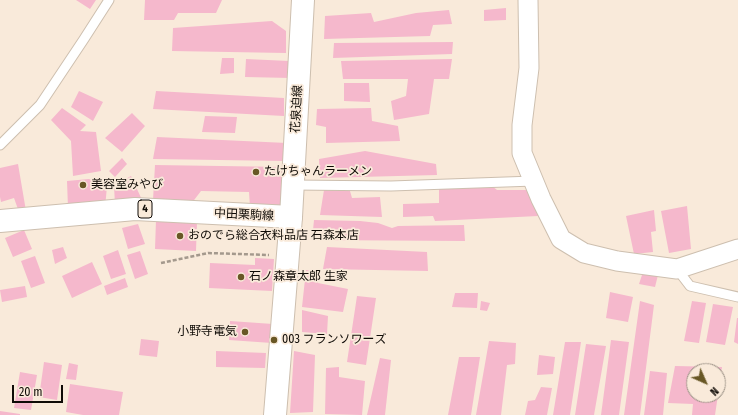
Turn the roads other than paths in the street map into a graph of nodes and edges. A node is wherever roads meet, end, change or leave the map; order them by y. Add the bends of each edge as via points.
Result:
1 (109, 0) edge
2 (303, 0) edge
3 (528, 0) edge
4 (0, 145) edge
5 (534, 181) junction
6 (292, 185) junction
7 (291, 217) junction
8 (0, 221) edge
9 (738, 249) edge
10 (677, 269) junction
11 (738, 297) edge
12 (275, 415) edge

1 - 4 lane via 40,105
2 - 6 main road, 花泉迫線
3 - 5 street via 529,68 522,125 522,153
5 - 6 lane via 391,186
5 - 10 street via 561,239 584,253 616,261
6 - 7 main road, 花泉迫線
7 - 8 main road, 中田栗駒線 / 4 via 135,209
7 - 12 main road, 中田栗駒線
9 - 10 street
10 - 11 lane via 690,286

